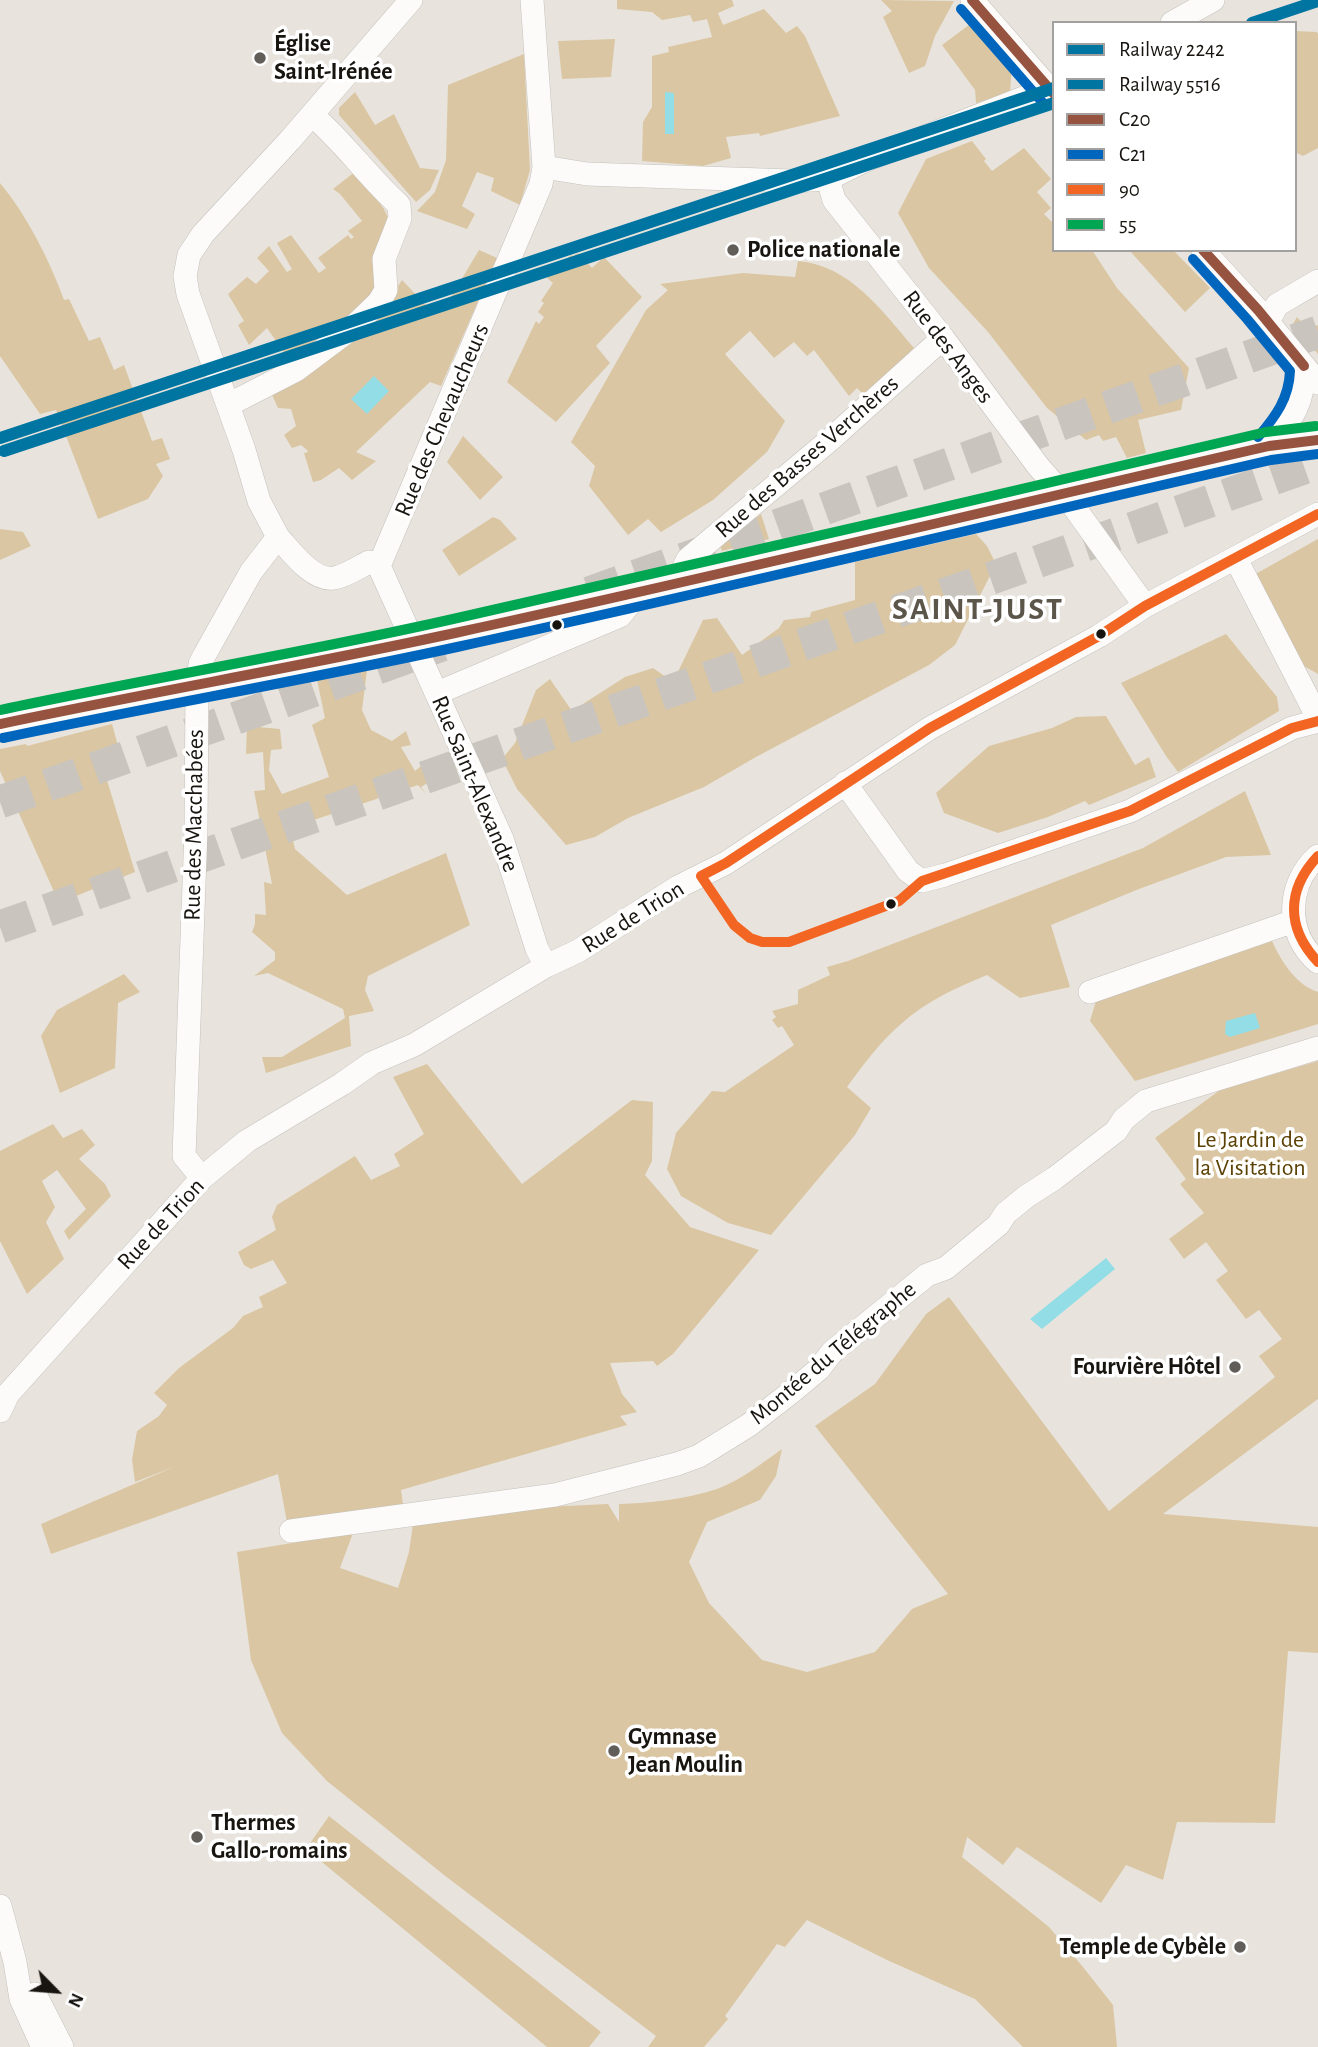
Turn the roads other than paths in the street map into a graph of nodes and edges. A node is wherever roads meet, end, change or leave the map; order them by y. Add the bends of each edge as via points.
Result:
1 (411, 0) edge
2 (532, 0) edge
3 (972, 0) edge
4 (1213, 0) edge
5 (1176, 21) edge
6 (1052, 89) edge
7 (312, 115) junction
8 (544, 167) junction
9 (828, 179) junction
10 (1205, 252) edge
11 (1318, 281) edge
12 (1268, 322) junction
13 (943, 338) junction
14 (1311, 374) edge
15 (228, 404) junction
16 (1318, 440) edge
17 (1269, 446) junction
18 (1063, 494) junction
19 (1318, 513) edge
20 (278, 537) junction
21 (1236, 559) junction
22 (382, 560) junction
23 (687, 581) junction
24 (626, 595) junction
25 (1145, 606) junction
26 (415, 641) junction
27 (197, 686) junction
28 (437, 693) junction
29 (1318, 719) edge
30 (0, 724) edge
31 (845, 783) junction
32 (1318, 856) edge
33 (1294, 921) junction
34 (1318, 962) edge
35 (546, 966) junction
36 (1090, 992) dead end
37 (1318, 1048) edge
38 (202, 1178) junction
39 (3, 1397) edge
40 (292, 1531) dead end
41 (0, 1906) edge
42 (15, 1962) junction
43 (43, 2047) edge
44 (62, 2047) edge

1 - 7 street
2 - 8 street, Rue des Chevaucheurs
3 - 6 street
4 - 5 street
6 - 9 street
7 - 15 street via 189,255 188,294
7 - 15 street via 399,205 384,258 386,290 352,328 296,370
8 - 9 street via 587,174
8 - 22 street, Rue des Chevaucheurs via 541,184
9 - 13 street, Rue des Anges via 834,200
10 - 12 street
11 - 12 street via 1277,305
12 - 14 street
13 - 18 street, Rue des Anges
13 - 23 street, Rue des Basses Verchères via 688,559 684,567
14 - 17 street via 1293,418
15 - 20 street via 259,501
16 - 17 main road
17 - 18 main road
18 - 23 main road
18 - 25 street, Rue des Anges
19 - 21 street, Rue de Trion
20 - 22 street via 303,565 327,579
20 - 27 street, Rue des Macchabées via 251,572 204,656
21 - 25 street, Rue de Trion
21 - 29 street
22 - 26 street, Rue Saint-Alexandre
23 - 24 main road
24 - 26 main road
24 - 28 street via 629,605 621,616
25 - 31 street, Rue de Trion via 930,728
26 - 27 main road
26 - 28 street, Rue Saint-Alexandre
27 - 30 main road
27 - 38 street, Rue des Macchabées via 184,1156
28 - 35 street, Rue Saint-Alexandre via 502,839
29 - 31 street via 1130,811 922,881 908,871
31 - 35 street, Rue de Trion via 726,863
32 - 33 street via 1298,881
33 - 34 street via 1301,943
33 - 36 street
35 - 38 street, Rue de Trion via 414,1045 362,1069 247,1142
37 - 40 street, Montée du Télégraphe via 1146,1101 1115,1131 1006,1213 946,1268 927,1275 832,1352 794,1390 699,1456 555,1495
38 - 39 street, Rue de Trion
41 - 42 street
42 - 43 street via 21,1999
42 - 44 street

